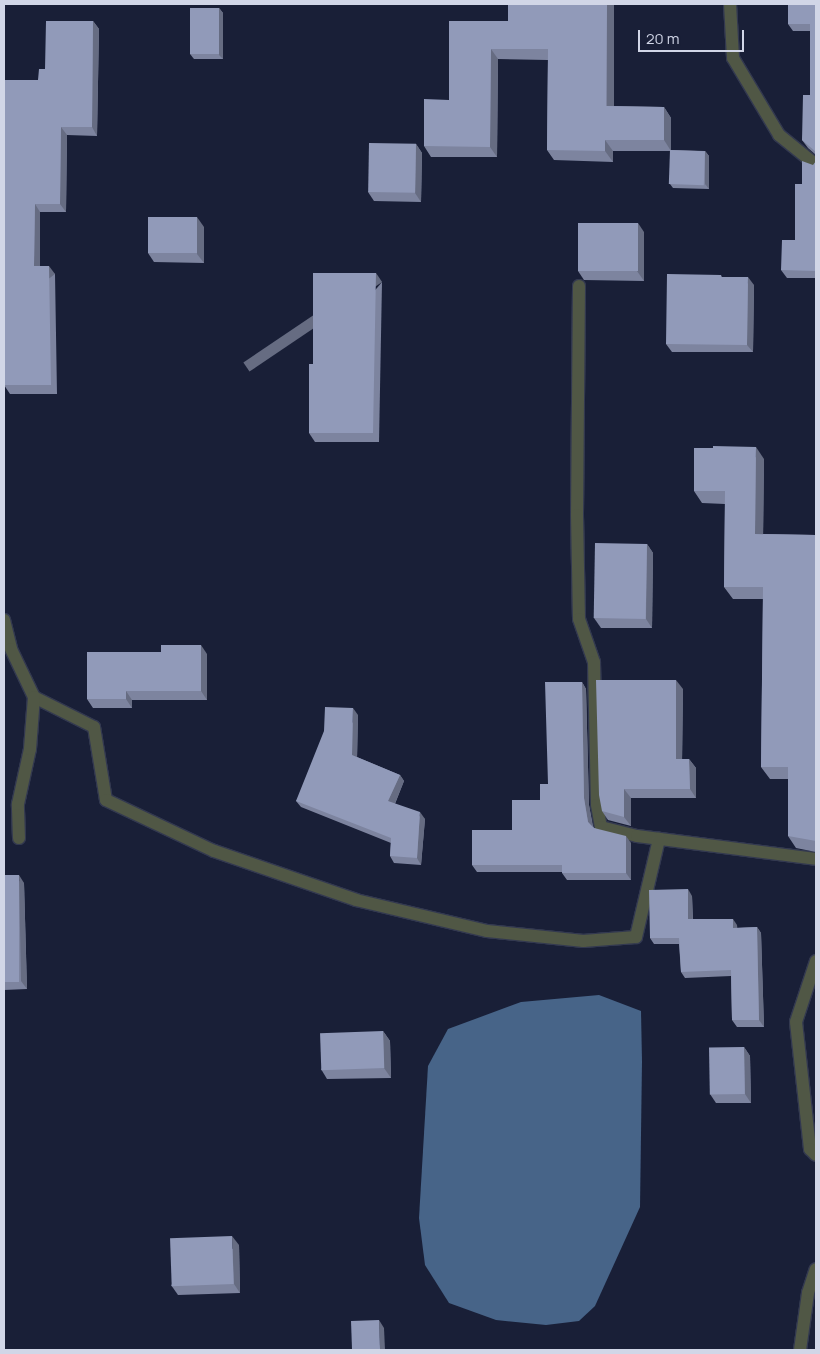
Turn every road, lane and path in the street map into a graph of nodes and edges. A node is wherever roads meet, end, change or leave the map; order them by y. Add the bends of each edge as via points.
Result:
1 (730, 4) edge
2 (816, 166) edge
3 (579, 286) edge
4 (4, 620) edge
5 (34, 697) junction
6 (19, 838) dead end
7 (659, 839) junction
8 (816, 859) edge
9 (816, 961) edge
10 (816, 1155) edge
11 (816, 1270) edge
12 (800, 1350) edge

1 - 2 street via 733,58 779,134
3 - 7 street via 579,619 594,662 601,827
4 - 5 street via 11,650
5 - 6 street via 30,749 18,804
5 - 7 street via 94,727 106,800 214,851 356,900 487,931 583,941 636,937
7 - 8 street
9 - 10 street via 796,1022 810,1148
11 - 12 street via 808,1293

